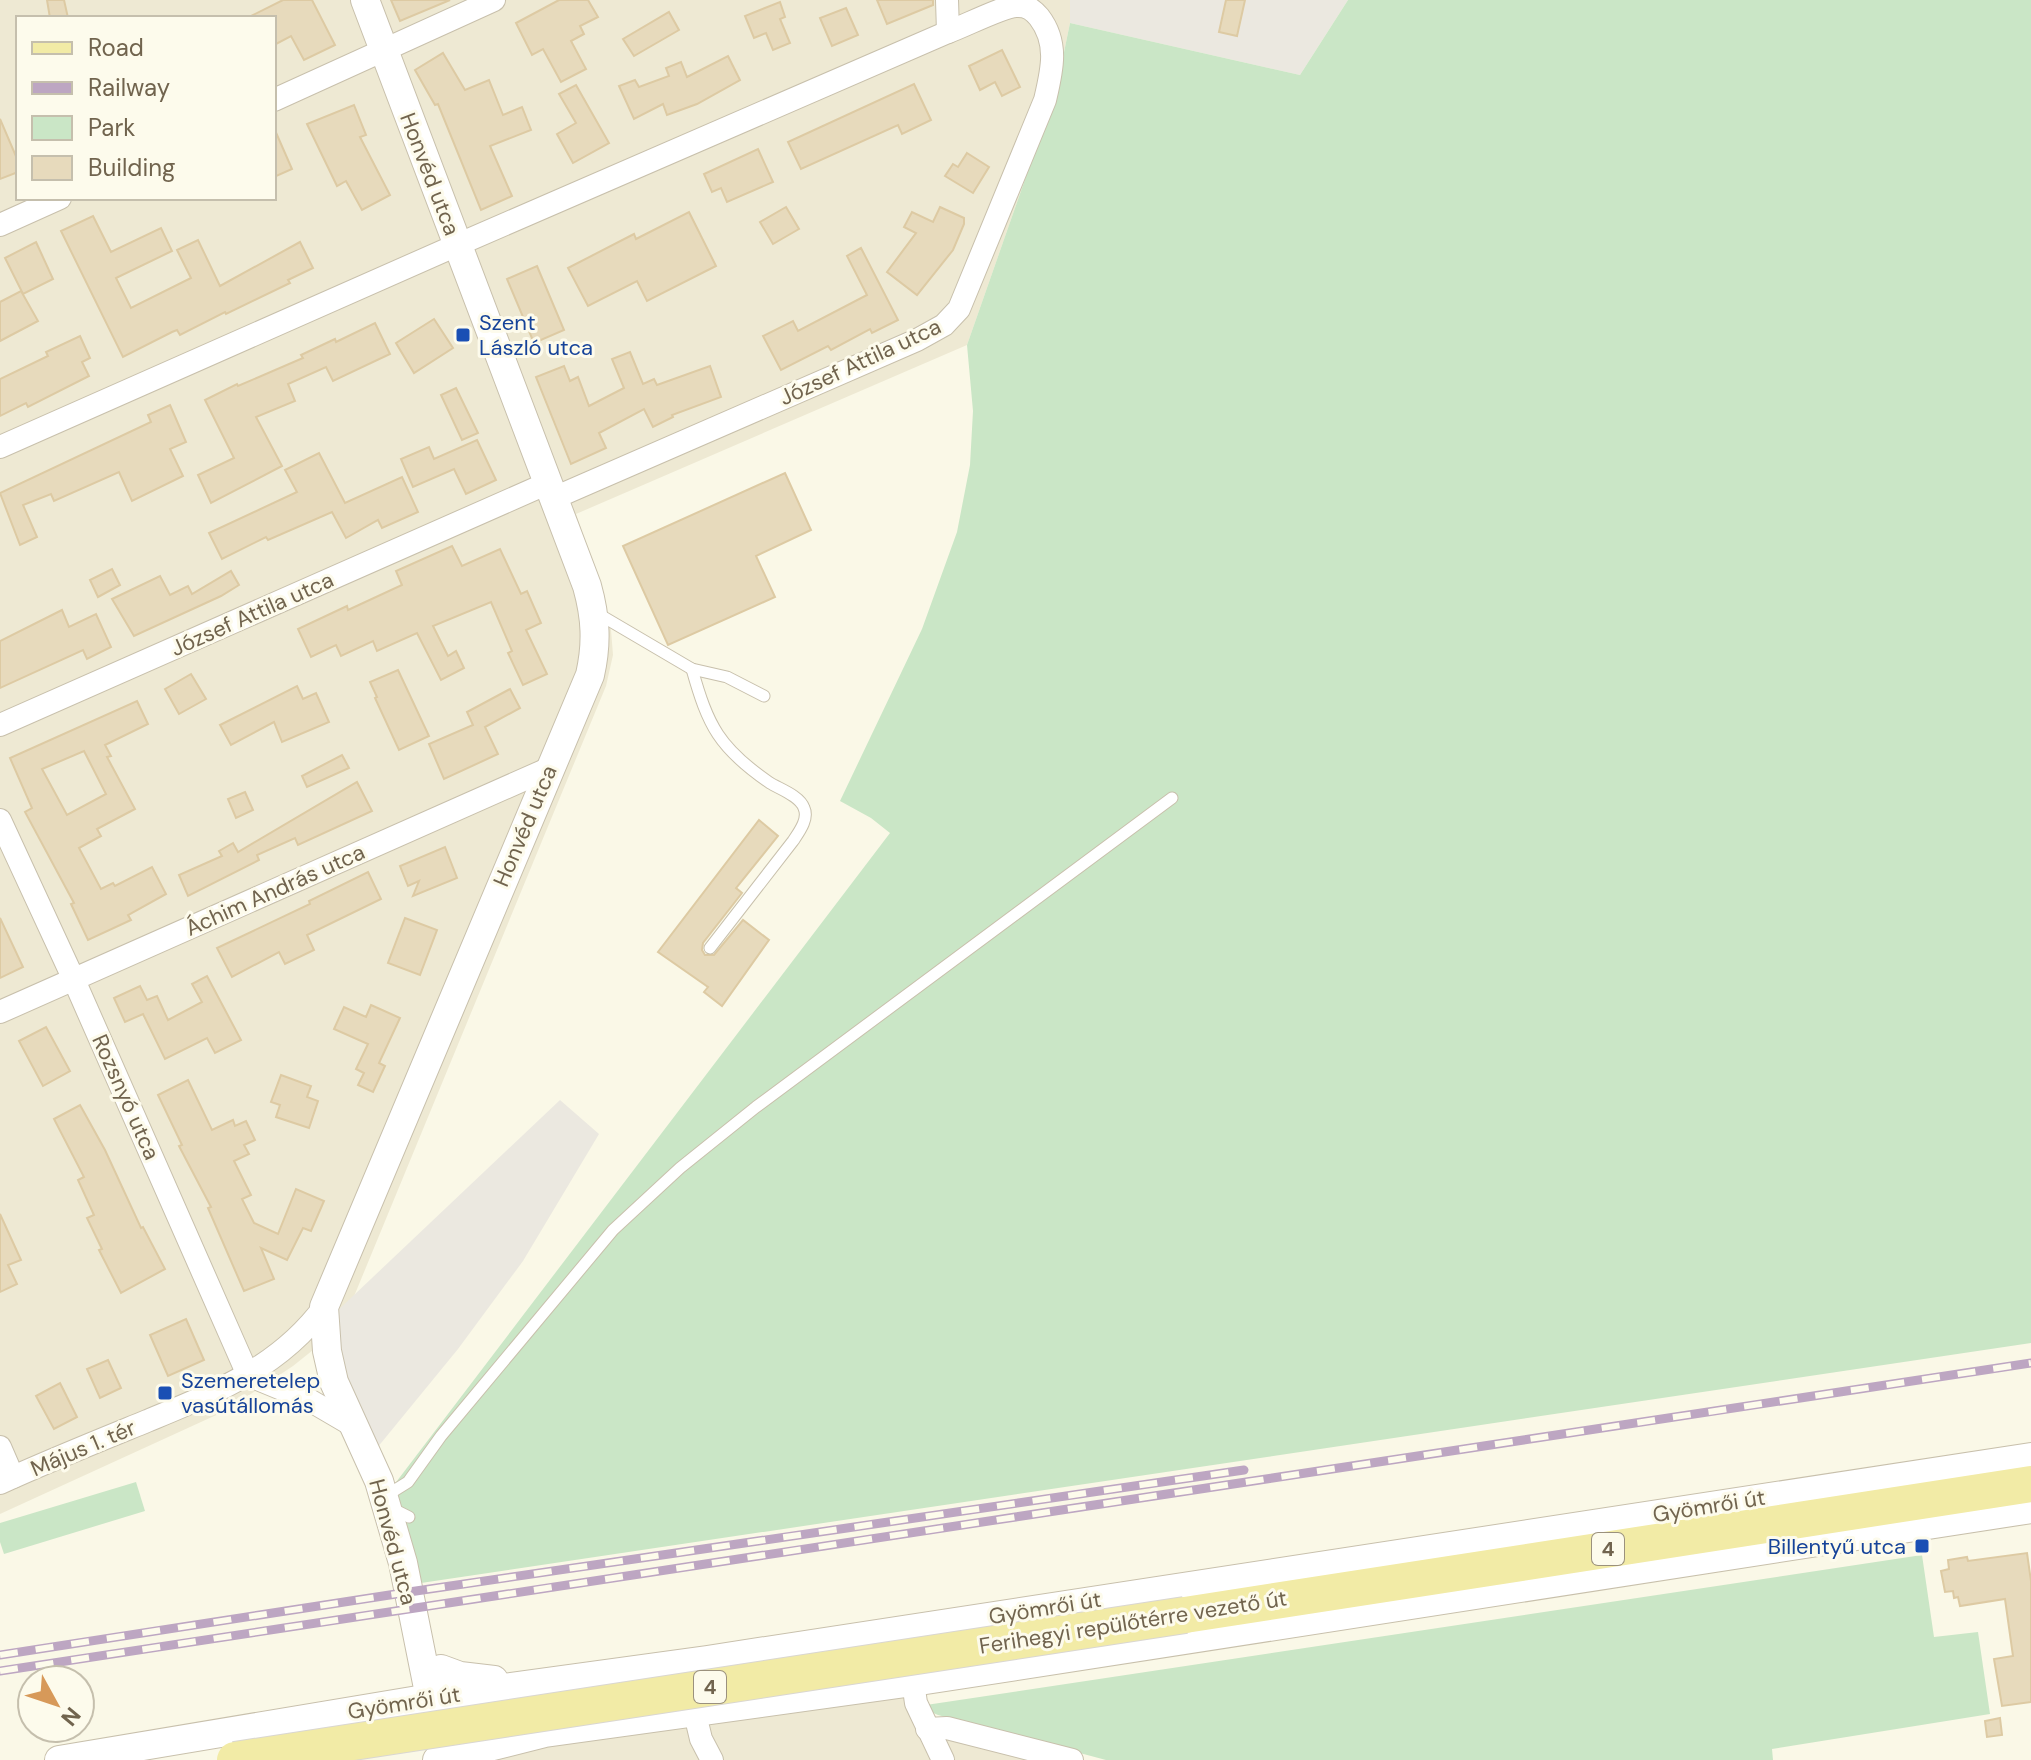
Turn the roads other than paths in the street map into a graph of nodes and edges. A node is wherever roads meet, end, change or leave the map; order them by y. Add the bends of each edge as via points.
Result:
1 (365, 0) edge
2 (494, 0) edge
3 (947, 0) edge
4 (1022, 3) edge
5 (948, 32) junction
6 (383, 50) junction
7 (276, 99) edge
8 (56, 200) edge
9 (0, 225) edge
10 (457, 245) junction
11 (0, 447) edge
12 (551, 490) junction
13 (594, 611) junction
14 (692, 669) junction
15 (764, 696) dead end
16 (0, 725) edge
17 (550, 768) junction
18 (1172, 798) dead end
19 (0, 820) edge
20 (710, 948) dead end
21 (74, 980) junction
22 (0, 1012) edge
23 (324, 1307) junction
24 (248, 1375) junction
25 (352, 1425) junction
26 (0, 1447) edge
27 (2031, 1457) edge
28 (7, 1480) edge
29 (2031, 1484) edge
30 (393, 1507) junction
31 (2031, 1509) edge
32 (431, 1660) junction
33 (913, 1682) junction
34 (527, 1684) junction
35 (460, 1694) junction
36 (430, 1698) junction
37 (395, 1705) junction
38 (695, 1714) junction
39 (927, 1729) junction
40 (486, 1754) edge
41 (447, 1759) edge
42 (59, 1760) edge
43 (235, 1760) edge
44 (712, 1760) edge
45 (943, 1760) edge
46 (1072, 1760) edge

1 - 6 street, Honvéd utca
2 - 6 street
3 - 5 street
4 - 5 street, József Attila utca
4 - 12 street, József Attila utca via 1045,26 1052,43 1045,100 959,309 944,325
5 - 10 street
6 - 7 street
6 - 10 street, Honvéd utca
8 - 9 street
10 - 11 street
10 - 12 street, Honvéd utca
12 - 13 street, Honvéd utca
12 - 16 street, József Attila utca
13 - 14 lane
13 - 17 street, Honvéd utca via 596,647 590,675
14 - 15 lane via 727,677
14 - 20 lane via 704,711 720,740 803,803 806,812 793,841
17 - 21 street, Áchim András utca
17 - 23 street, Honvéd utca
18 - 30 lane via 680,1168 613,1230 470,1401
19 - 21 street, Rozsnyó utca
21 - 22 street, Áchim András utca
21 - 24 street, Rozsnyó utca
23 - 24 street via 306,1331
23 - 25 street, Honvéd utca via 334,1382
24 - 25 street
24 - 28 street, Május 1. tér
25 - 30 street, Honvéd utca
26 - 28 street
27 - 34 street, Gyömrői út
29 - 43 main road, Ferihegyi repülőtérre vezető út / 4, bridge
30 - 32 street, Honvéd utca
31 - 33 street
32 - 34 street via 460,1676
32 - 35 street, Honvéd utca
32 - 36 street, Honvéd utca
32 - 37 street via 414,1673
33 - 38 street
33 - 39 street
34 - 35 street, Gyömrői út
35 - 36 street, Gyömrői út
35 - 40 street, Honvéd utca
36 - 37 street, Gyömrői út
36 - 41 street, Honvéd utca
37 - 42 street, Gyömrői út
38 - 40 street via 545,1733
38 - 44 street
39 - 45 street
39 - 46 street via 947,1728
40 - 41 street

